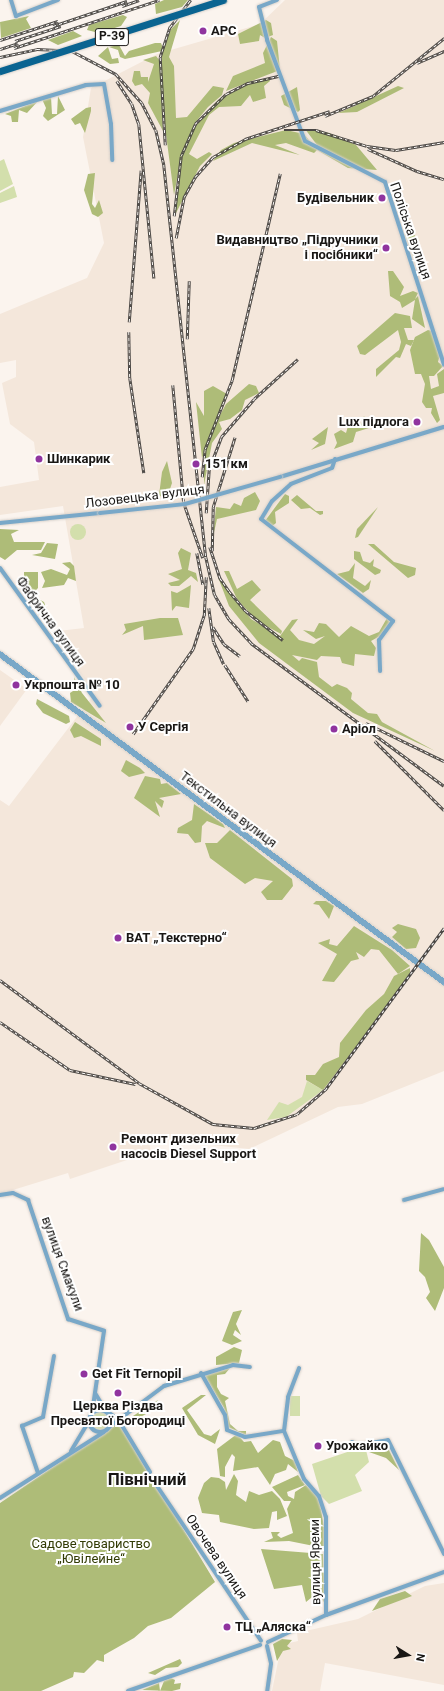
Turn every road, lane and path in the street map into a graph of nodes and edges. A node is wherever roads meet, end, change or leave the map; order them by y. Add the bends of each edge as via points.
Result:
1 (11, 0) edge
2 (58, 0) edge
3 (223, 0) edge
4 (278, 0) edge
5 (0, 71) edge
6 (0, 111) edge
7 (112, 160) dead end
8 (444, 365) edge
9 (444, 428) edge
10 (335, 459) junction
11 (0, 523) edge
12 (0, 568) edge
13 (0, 654) edge
14 (380, 671) dead end
15 (100, 706) dead end
16 (444, 982) edge
17 (444, 1189) edge
18 (0, 1195) edge
19 (404, 1200) dead end
20 (54, 1356) dead end
21 (250, 1367) dead end
22 (299, 1368) dead end
23 (201, 1373) junction
24 (94, 1393) junction
25 (107, 1412) junction
26 (92, 1413) junction
27 (118, 1419) junction
28 (89, 1420) junction
29 (109, 1427) junction
30 (284, 1431) junction
31 (104, 1432) junction
32 (352, 1442) dead end
33 (71, 1451) junction
34 (150, 1472) dead end
35 (38, 1473) junction
36 (155, 1483) dead end
37 (0, 1498) edge
38 (444, 1554) edge
39 (444, 1572) edge
40 (326, 1615) junction
41 (260, 1643) junction
42 (267, 1644) junction
43 (128, 1691) edge
44 (267, 1691) edge

1 - 2 street via 16,16
3 - 5 main road, Р-39, bridge
4 - 8 street, Поліська вулиця via 259,7 267,40 305,141 385,182
6 - 7 street via 86,85 104,84 111,124
9 - 10 street, Лозовецька вулиця
10 - 11 street, Лозовецька вулиця, bridge via 184,504
10 - 14 street, Лозовецька вулиця via 332,468 291,484 272,501 261,519 391,618 393,625 379,640
12 - 15 street, Фабрична вулиця
13 - 16 street, Текстильна вулиця
17 - 19 street
18 - 24 street, вулиця Смакули via 25,1196 68,1319 104,1330
20 - 35 street via 43,1417 22,1426
21 - 23 street via 233,1365
22 - 30 street, вулиця Яреми via 288,1397
23 - 27 street via 164,1386
23 - 30 street via 225,1415 228,1430 245,1437
24 - 25 street
24 - 26 street, вулиця Смакули
25 - 26 street
25 - 27 street
25 - 29 street
26 - 28 street
27 - 29 street
27 - 34 street
28 - 31 street via 93,1430
28 - 33 street
29 - 31 street
30 - 40 street, вулиця Яреми via 304,1479 318,1496 326,1517
31 - 33 street
32 - 38 street via 358,1445 388,1440
33 - 35 street
35 - 37 street
36 - 41 street, Овочева вулиця
39 - 40 street
40 - 42 street, вулиця Яреми
41 - 42 street
41 - 42 street
41 - 43 street
42 - 44 street via 271,1659

